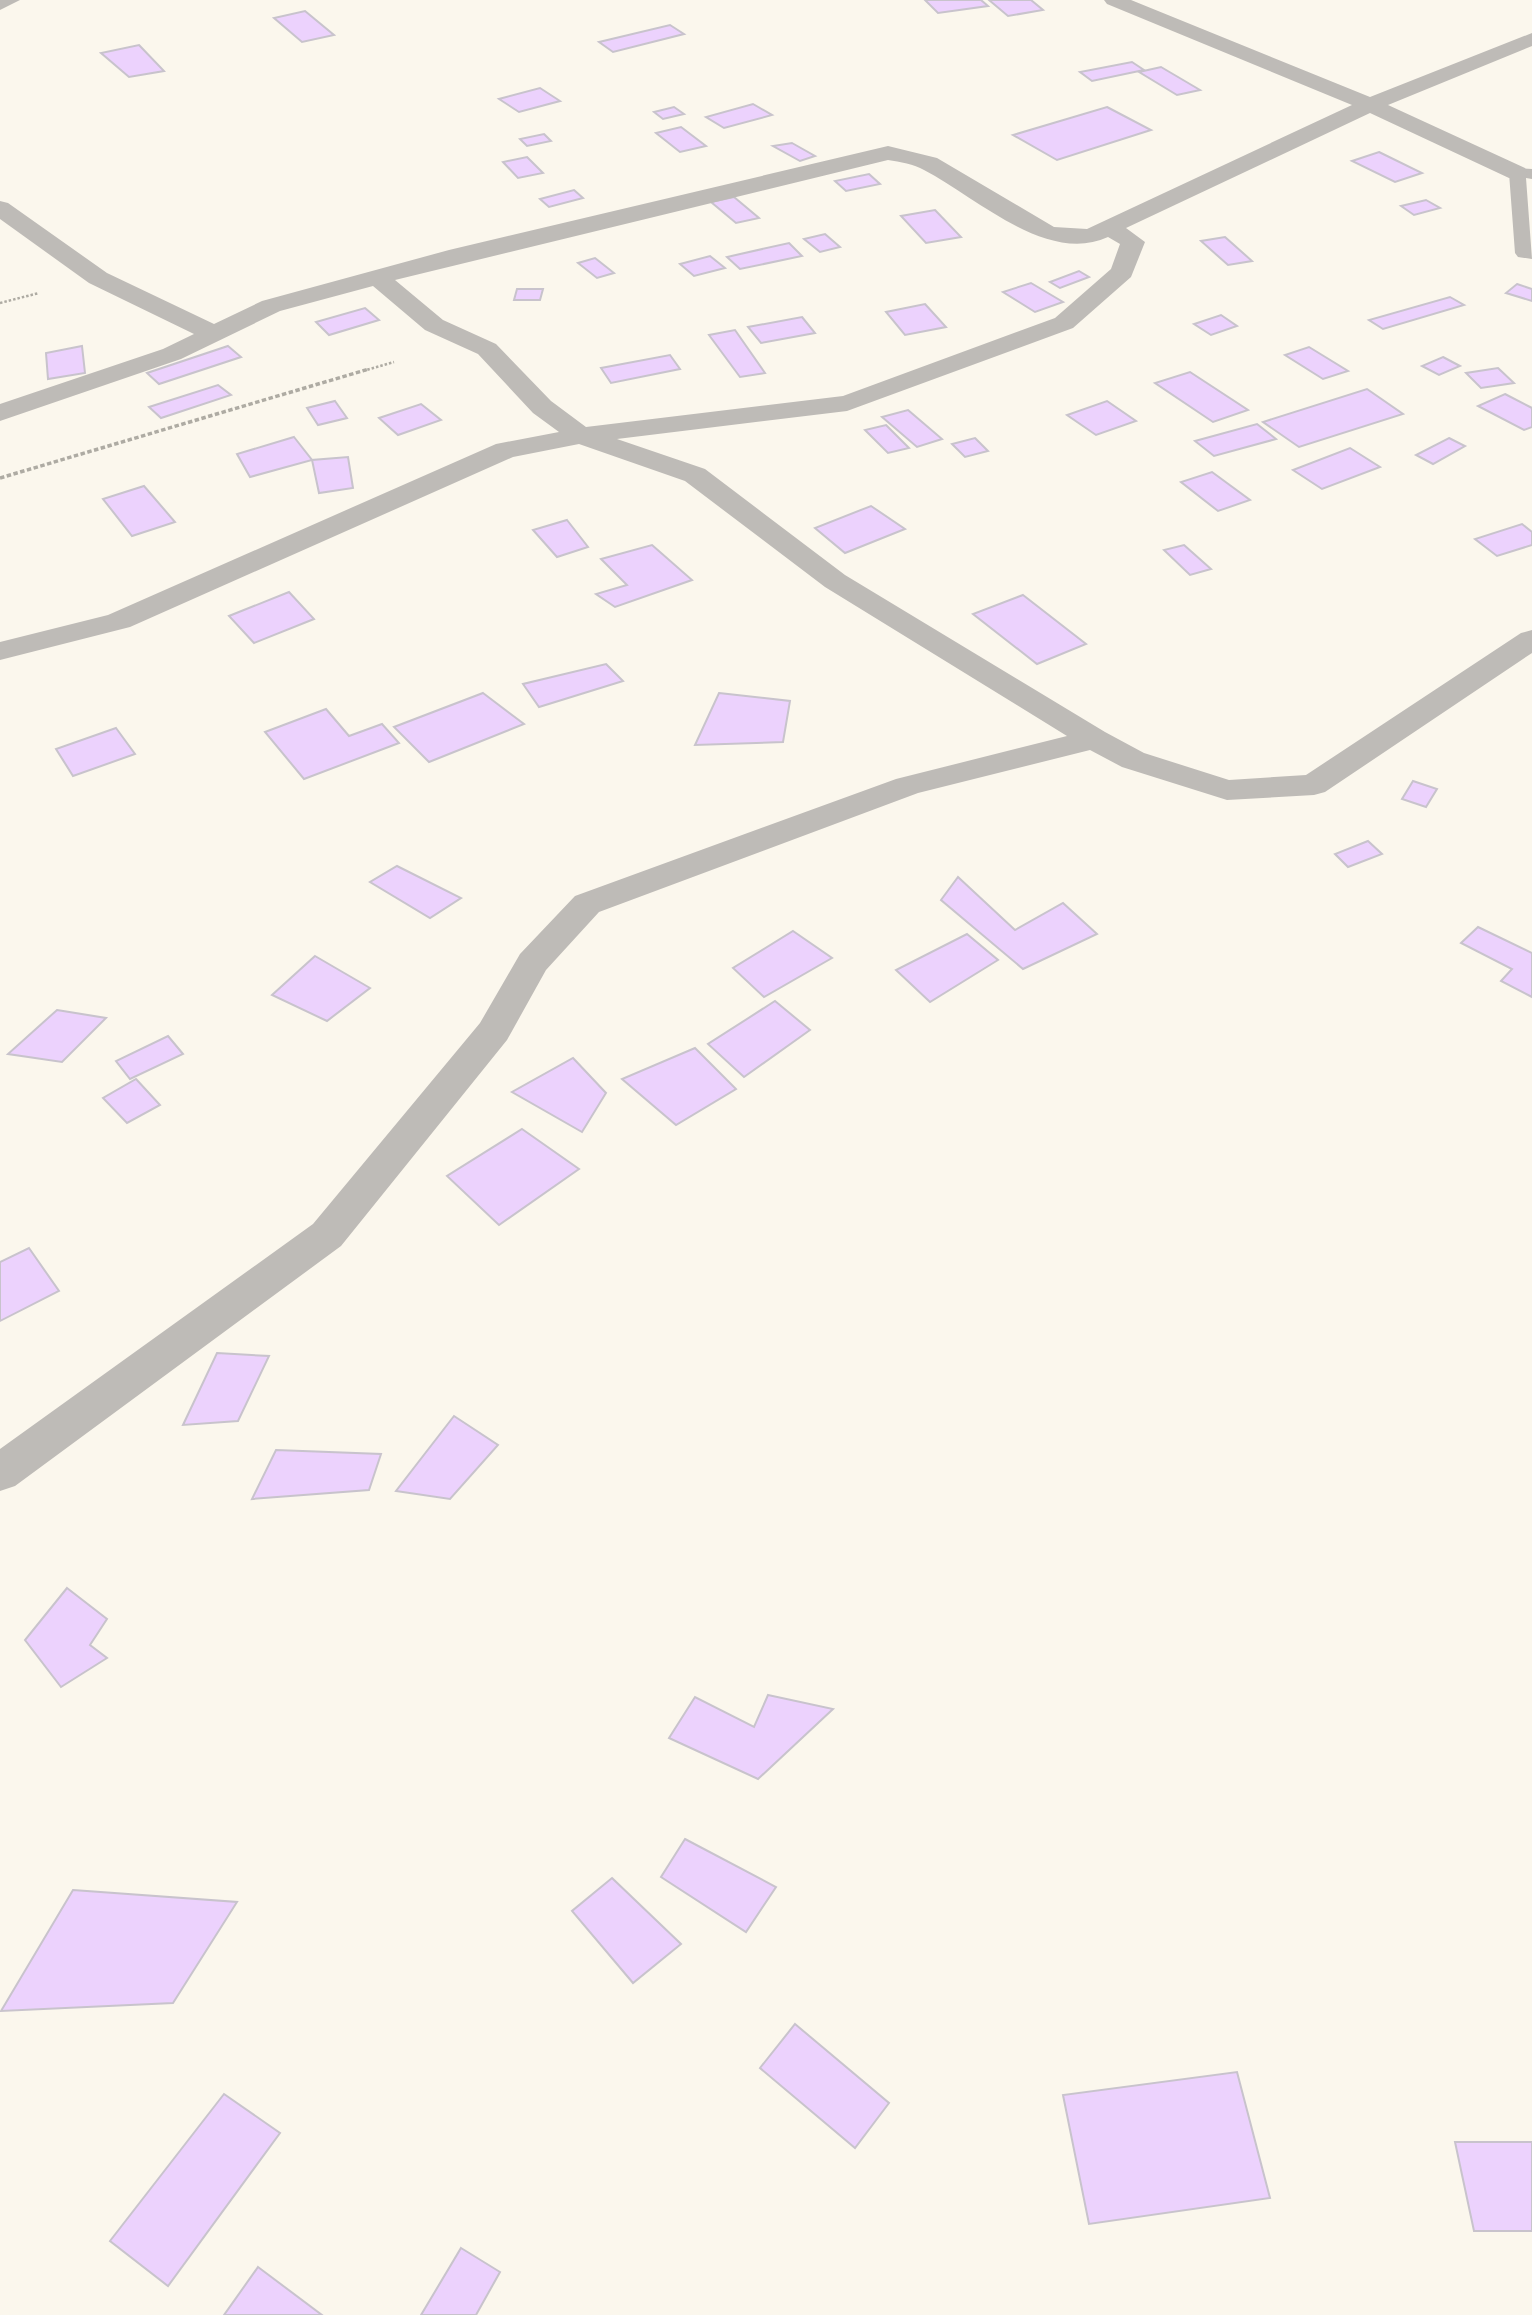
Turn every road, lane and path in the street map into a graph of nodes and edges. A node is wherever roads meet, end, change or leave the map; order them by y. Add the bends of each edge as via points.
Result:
1 (10, 0) edge
2 (1114, 0) edge
3 (0, 4) edge
4 (1532, 39) edge
5 (1370, 105) junction
6 (1525, 173) edge
7 (0, 208) edge
8 (1111, 228) junction
9 (1532, 254) edge
10 (377, 277) junction
11 (216, 332) junction
12 (394, 362) dead end
13 (0, 413) edge
14 (581, 436) junction
15 (0, 478) edge
16 (1532, 639) edge
17 (0, 651) edge
18 (1094, 739) junction
19 (0, 1473) edge

1 - 3 street
2 - 5 street
4 - 5 street
5 - 6 street
5 - 8 street
6 - 9 lane via 1524,253
7 - 11 street via 98,278
8 - 10 street via 1090,236 1049,234 929,163 888,153
8 - 14 street via 1133,242 1122,272 1064,323 847,403
10 - 11 street via 271,306
10 - 14 street via 435,325 487,349 542,407
11 - 13 street via 172,354
12 - 15 path
14 - 17 street via 506,450 119,621
14 - 18 street via 695,475 835,582
16 - 18 street via 1314,785 1227,790 1133,760
18 - 19 street via 907,786 587,904 532,963 494,1031 327,1235

